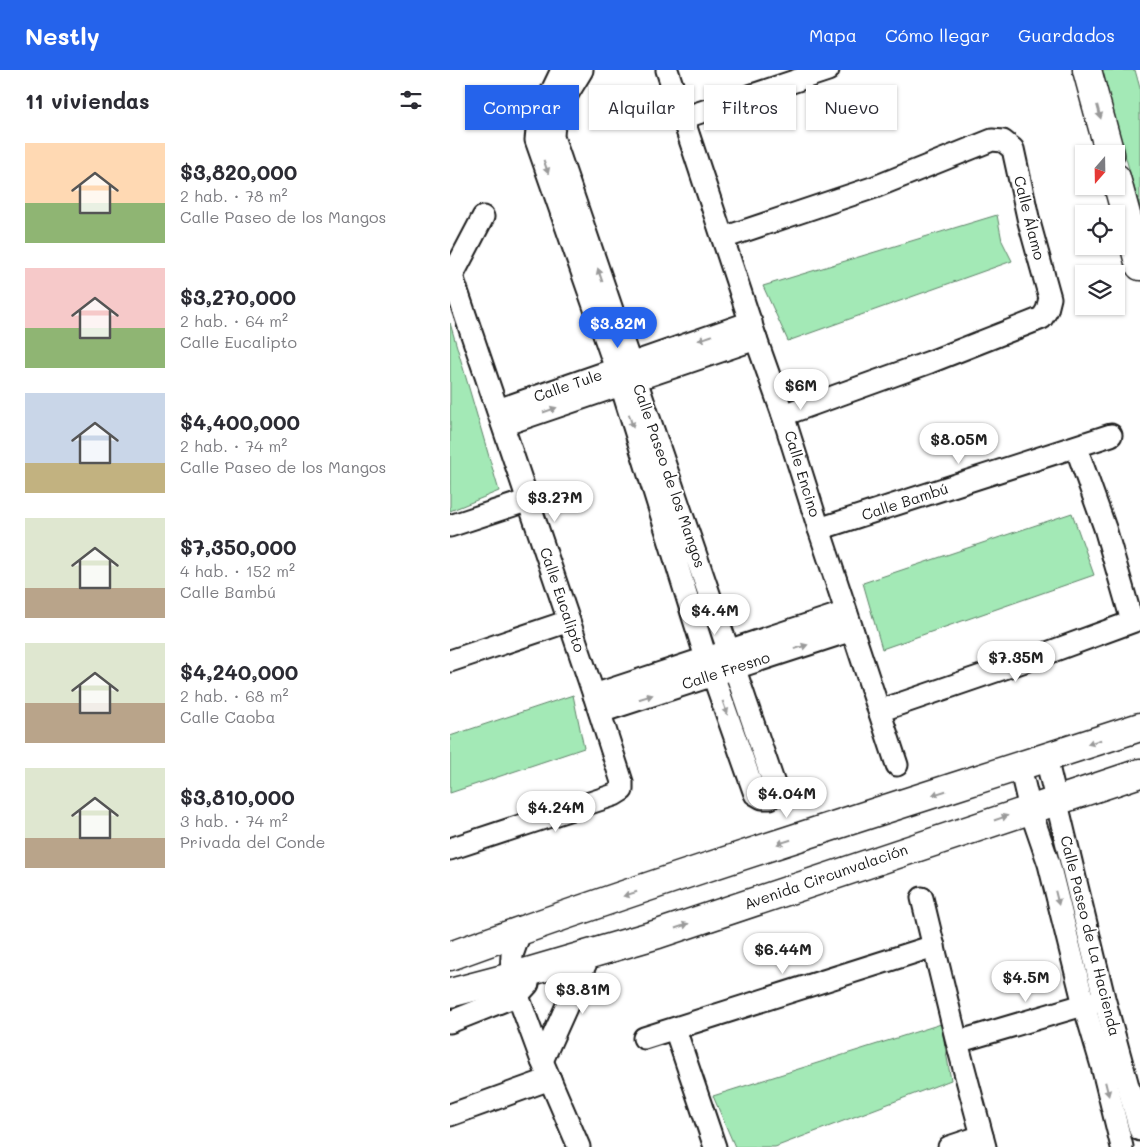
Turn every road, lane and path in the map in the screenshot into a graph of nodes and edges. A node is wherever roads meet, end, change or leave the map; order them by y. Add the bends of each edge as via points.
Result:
1 (562, 70) edge
2 (582, 70) edge
3 (667, 70) edge
4 (828, 70) edge
5 (1087, 70) edge
6 (672, 85) edge
7 (694, 114) edge
8 (687, 130) edge
9 (1108, 145) edge
10 (1121, 195) edge
11 (483, 217) dead end
12 (723, 238) junction
13 (1140, 266) edge
14 (451, 278) edge
15 (753, 331) junction
16 (626, 375) junction
17 (783, 415) junction
18 (501, 418) junction
19 (1111, 435) dead end
20 (1076, 447) junction
21 (528, 500) junction
22 (450, 526) edge
23 (819, 529) junction
24 (1136, 620) edge
25 (569, 621) junction
26 (849, 621) junction
27 (732, 659) junction
28 (450, 661) edge
29 (710, 667) junction
30 (597, 703) junction
31 (879, 712) junction
32 (1140, 728) edge
33 (1046, 758) junction
34 (897, 765) dead end
35 (1020, 767) junction
36 (1140, 773) edge
37 (1057, 800) junction
38 (1030, 809) junction
39 (450, 849) edge
40 (1070, 858) junction
41 (1048, 864) junction
42 (922, 898) dead end
43 (521, 930) junction
44 (934, 946) junction
45 (590, 954) junction
46 (450, 956) edge
47 (514, 986) junction
48 (450, 993) edge
49 (1104, 998) junction
50 (1084, 1005) junction
51 (450, 1022) edge
52 (675, 1028) junction
53 (644, 1038) dead end
54 (957, 1042) junction
55 (1131, 1058) edge
56 (1102, 1066) junction
57 (546, 1070) junction
58 (450, 1115) edge
59 (1140, 1130) edge
60 (983, 1142) edge
61 (579, 1147) edge
62 (715, 1147) edge
63 (949, 1147) edge
64 (1122, 1147) edge

1 -> 16 street, Calle Paseo de los Mangos via 538,120 536,140
16 -> 2 street, Calle Paseo de los Mangos via 554,137 553,125 557,114
3 - 6 street, Calle Encino
4 - 7 street
5 -> 9 street
8 - 12 street, Calle Encino
10 - 13 street
11 - 14 street
12 - 15 street, Calle Encino
12 - 17 street, Calle Álamo via 875,187 992,140 1003,141 1013,149 1050,298 1042,318
14 - 18 street, Calle Eucalipto
15 - 16 street, Calle Tule
15 - 17 street, Calle Encino
16 - 18 street, Calle Tule
16 - 27 street, Calle Paseo de los Mangos
16 -> 29 street, Calle Paseo de los Mangos
17 - 23 street, Calle Encino
18 - 21 street, Calle Eucalipto
19 - 20 street, Calle Bambú
20 - 23 street, Calle Bambú
20 - 24 street
21 - 22 street
21 - 25 street, Calle Eucalipto
23 - 26 street, Calle Encino
24 - 31 street
25 - 28 street
25 - 30 street, Calle Eucalipto
26 - 27 street, Calle Fresno
26 - 31 street, Calle Encino
27 - 29 street, Calle Fresno
29 -> 27 street, Calle Paseo de los Mangos via 755,794 770,798 774,784
29 - 30 street, Calle Fresno
30 - 39 street, Calle Eucalipto via 622,790
31 - 34 street, Calle Encino
32 -> 33 street
33 - 35 street
33 - 37 street, Calle Paseo de La Hacienda
35 - 38 street, Calle Paseo de La Hacienda
35 -> 43 street
36 - 37 street, Avenida Circunvalación
37 - 38 street, Avenida Circunvalación
37 - 40 street, Calle Paseo de La Hacienda
38 - 41 street, Calle Paseo de La Hacienda
45 -> 38 street, Avenida Circunvalación
40 - 41 street
40 - 49 street, Calle Paseo de La Hacienda
41 -> 50 street, Calle Paseo de La Hacienda
42 - 44 street
43 - 46 street
43 - 47 street via 512,955
44 - 52 street
44 - 54 street
45 - 47 street, Avenida Circunvalación via 544,968
45 - 57 street
47 - 48 street, Avenida Circunvalación
47 - 51 street
47 - 57 street
49 - 50 street
49 - 55 street, Calle Paseo de La Hacienda
50 - 54 street
50 - 56 street, Calle Paseo de La Hacienda
52 - 53 street
52 - 62 street
54 - 60 street
55 - 56 street
55 - 59 street, Calle Paseo de La Hacienda
56 -> 64 street, Calle Paseo de La Hacienda
57 - 58 street
57 - 61 street
60 - 63 street

